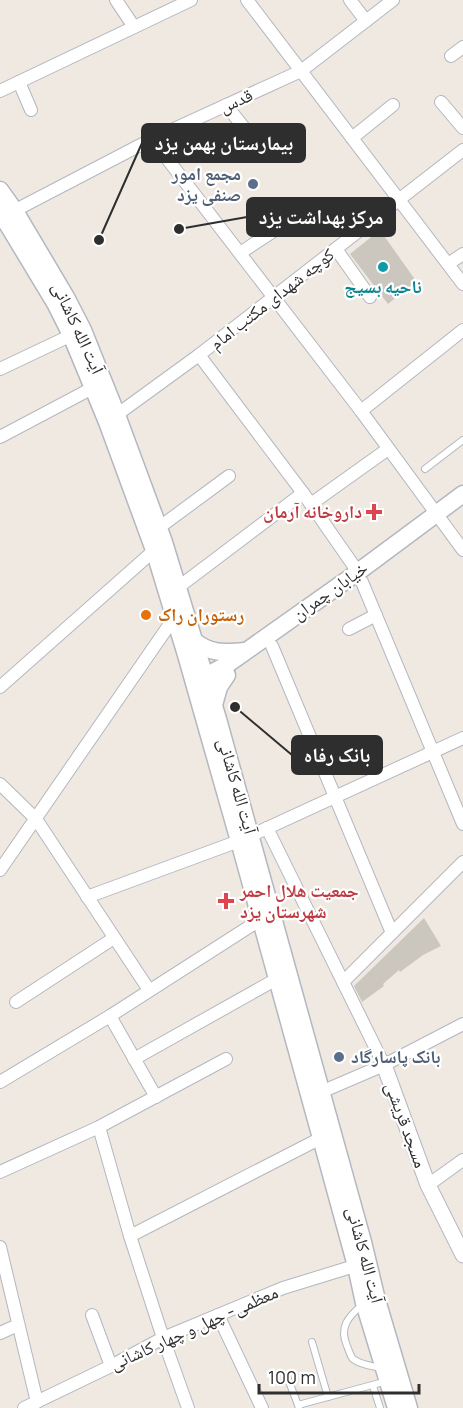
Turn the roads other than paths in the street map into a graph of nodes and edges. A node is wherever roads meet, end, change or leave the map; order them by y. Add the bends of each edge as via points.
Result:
1 (116, 0) edge
2 (191, 0) edge
3 (247, 0) edge
4 (350, 0) edge
5 (393, 0) edge
6 (366, 21) junction
7 (134, 27) junction
8 (463, 47) edge
9 (451, 56) dead end
10 (301, 71) junction
11 (19, 82) junction
12 (0, 91) edge
13 (441, 102) dead end
14 (226, 105) junction
15 (393, 105) dead end
16 (31, 110) dead end
17 (463, 128) edge
18 (352, 138) junction
19 (152, 139) junction
20 (463, 150) edge
21 (264, 153) dead end
22 (0, 190) edge
23 (399, 200) junction
24 (6, 213) edge
25 (295, 217) dead end
26 (336, 249) junction
27 (240, 253) junction
28 (463, 254) edge
29 (448, 264) junction
30 (463, 284) edge
31 (370, 297) dead end
32 (273, 298) junction
33 (463, 330) edge
34 (77, 332) junction
35 (198, 355) junction
36 (0, 369) edge
37 (98, 385) junction
38 (361, 411) junction
39 (112, 419) junction
40 (0, 437) edge
41 (463, 440) edge
42 (388, 449) junction
43 (424, 469) dead end
44 (229, 476) dead end
45 (303, 493) junction
46 (463, 494) edge
47 (311, 504) junction
48 (463, 508) edge
49 (440, 518) junction
50 (156, 539) junction
51 (463, 550) edge
52 (360, 577) junction
53 (173, 592) junction
54 (180, 614) junction
55 (376, 615) junction
56 (349, 629) dead end
57 (193, 640) junction
58 (272, 646) junction
59 (246, 651) junction
60 (227, 675) junction
61 (201, 683) junction
62 (0, 687) edge
63 (214, 705) junction
64 (463, 738) edge
65 (433, 752) junction
66 (0, 784) edge
67 (335, 797) junction
68 (36, 819) junction
69 (463, 824) edge
70 (267, 828) junction
71 (245, 838) junction
72 (463, 862) edge
73 (0, 870) edge
74 (87, 897) junction
75 (266, 916) junction
76 (392, 933) junction
77 (114, 938) junction
78 (282, 976) junction
79 (343, 982) junction
80 (149, 990) junction
81 (16, 1002) dead end
82 (110, 1016) junction
83 (463, 1024) edge
84 (134, 1059) junction
85 (226, 1059) dead end
86 (384, 1065) junction
87 (0, 1082) edge
88 (316, 1095) junction
89 (156, 1097) junction
90 (99, 1126) junction
91 (321, 1137) junction
92 (463, 1160) edge
93 (0, 1172) edge
94 (428, 1185) junction
95 (130, 1236) junction
96 (0, 1248) edge
97 (463, 1253) edge
98 (362, 1264) junction
99 (370, 1301) junction
100 (218, 1314) junction
101 (92, 1315) dead end
102 (18, 1325) junction
103 (0, 1332) edge
104 (163, 1338) junction
105 (312, 1342) dead end
106 (111, 1366) junction
107 (385, 1375) junction
108 (288, 1379) dead end
109 (328, 1396) junction
110 (37, 1402) junction
111 (299, 1406) edge
112 (24, 1408) edge
113 (188, 1408) edge
114 (262, 1408) edge
115 (380, 1408) edge
116 (396, 1408) edge
117 (409, 1408) edge

1 - 7 street
2 - 7 street
3 - 10 street
4 - 6 street
5 - 6 street, قدس
6 - 10 street, قدس
7 - 11 street
8 - 9 street
10 - 14 street, قدس
10 - 18 street
11 - 12 street
11 - 16 street
13 - 17 street
14 - 19 street, قدس
14 - 21 street
15 - 18 street
18 - 23 street
19 - 24 street, قدس
19 - 27 street
20 - 23 street, کوچه شهدای مکتب امام
22 - 24 main road, آیت الله کاشانی
23 - 26 street, کوچه شهدای مکتب امام
23 - 29 street
24 - 34 main road, آیت الله کاشانی via 66,297
25 - 27 street
26 - 31 street
26 - 32 street, کوچه شهدای مکتب امام
27 - 32 street
28 - 29 street
29 - 30 street
32 - 35 street, کوچه شهدای مکتب امام
32 - 38 street
33 - 38 street
34 - 36 street
34 - 37 main road, آیت الله کاشانی
35 - 39 street, کوچه شهدای مکتب امام
35 - 45 street
37 - 39 main road, آیت الله کاشانی
37 - 40 street
38 - 42 street
39 - 50 main road, آیت الله کاشانی
41 - 43 lane
42 - 47 street
42 - 49 street
44 - 50 street
45 - 47 street
45 - 53 street
46 - 49 main road, خیابان چمران
47 - 52 street
48 - 49 main road, خیابان چمران
49 - 51 street
49 - 52 main road, خیابان چمران
50 - 53 main road, آیت الله کاشانی
50 - 62 street
52 - 55 street
52 - 58 main road, خیابان چمران
52 - 59 main road, خیابان چمران
53 - 54 main road, آیت الله کاشانی
54 - 57 main road, آیت الله کاشانی
54 - 61 main road, آیت الله کاشانی
54 - 68 street
55 - 56 street
55 - 65 street
57 - 59 main road via 203,648 223,653
57 - 61 main road, آیت الله کاشانی
58 - 60 main road, خیابان چمران
58 - 67 street
59 - 61 main road, خیابان چمران
60 - 61 main road, خیابان چمران
60 - 63 main road
61 - 63 main road, آیت الله کاشانی
61 - 71 main road, آیت الله کاشانی
63 - 71 main road, آیت الله کاشانی
64 - 65 street
65 - 67 street
65 - 69 street
66 - 68 street
67 - 70 street
67 - 76 street
68 - 73 street
68 - 74 street
70 - 71 street
70 - 79 street
71 - 74 street
71 - 75 main road, آیت الله کاشانی
72 - 76 street
74 - 77 street
75 - 78 main road, آیت الله کاشانی
75 - 80 street
76 - 79 street
77 - 80 street
77 - 81 street
78 - 84 street
78 - 88 main road, آیت الله کاشانی
79 - 86 street
80 - 82 street
82 - 84 street
82 - 87 street
83 - 86 street
84 - 89 street
85 - 89 street
86 - 88 street
86 - 94 street, مسجد قریشی
88 - 91 main road, آیت الله کاشانی
88 - 98 main road, آیت الله کاشانی
89 - 90 street
90 - 93 street
90 - 95 street
91 - 95 street
91 - 98 main road, آیت الله کاشانی
92 - 94 street, مسجد قریشی
94 - 97 street, مسجد قریشی
95 - 104 street
96 - 102 street
98 - 99 main road, آیت الله کاشانی
98 - 100 street, معظمی- چهل و چهار کاشانی via 283,1288
99 - 107 main road, آیت الله کاشانی
99 - 107 lane via 351,1314 343,1338 352,1358
100 - 104 street, معظمی- چهل و چهار کاشانی
100 - 114 street
101 - 106 street
102 - 103 street
102 - 110 street
104 - 106 street, معظمی- چهل و چهار کاشانی
104 - 113 street
105 - 109 lane
106 - 110 street, معظمی- چهل و چهار کاشانی
107 - 109 lane
107 - 115 lane
107 - 116 main road, آیت الله کاشانی
107 - 117 main road, آیت الله کاشانی
108 - 111 lane
109 - 111 lane
110 - 112 street, معظمی- چهل و چهار کاشانی

